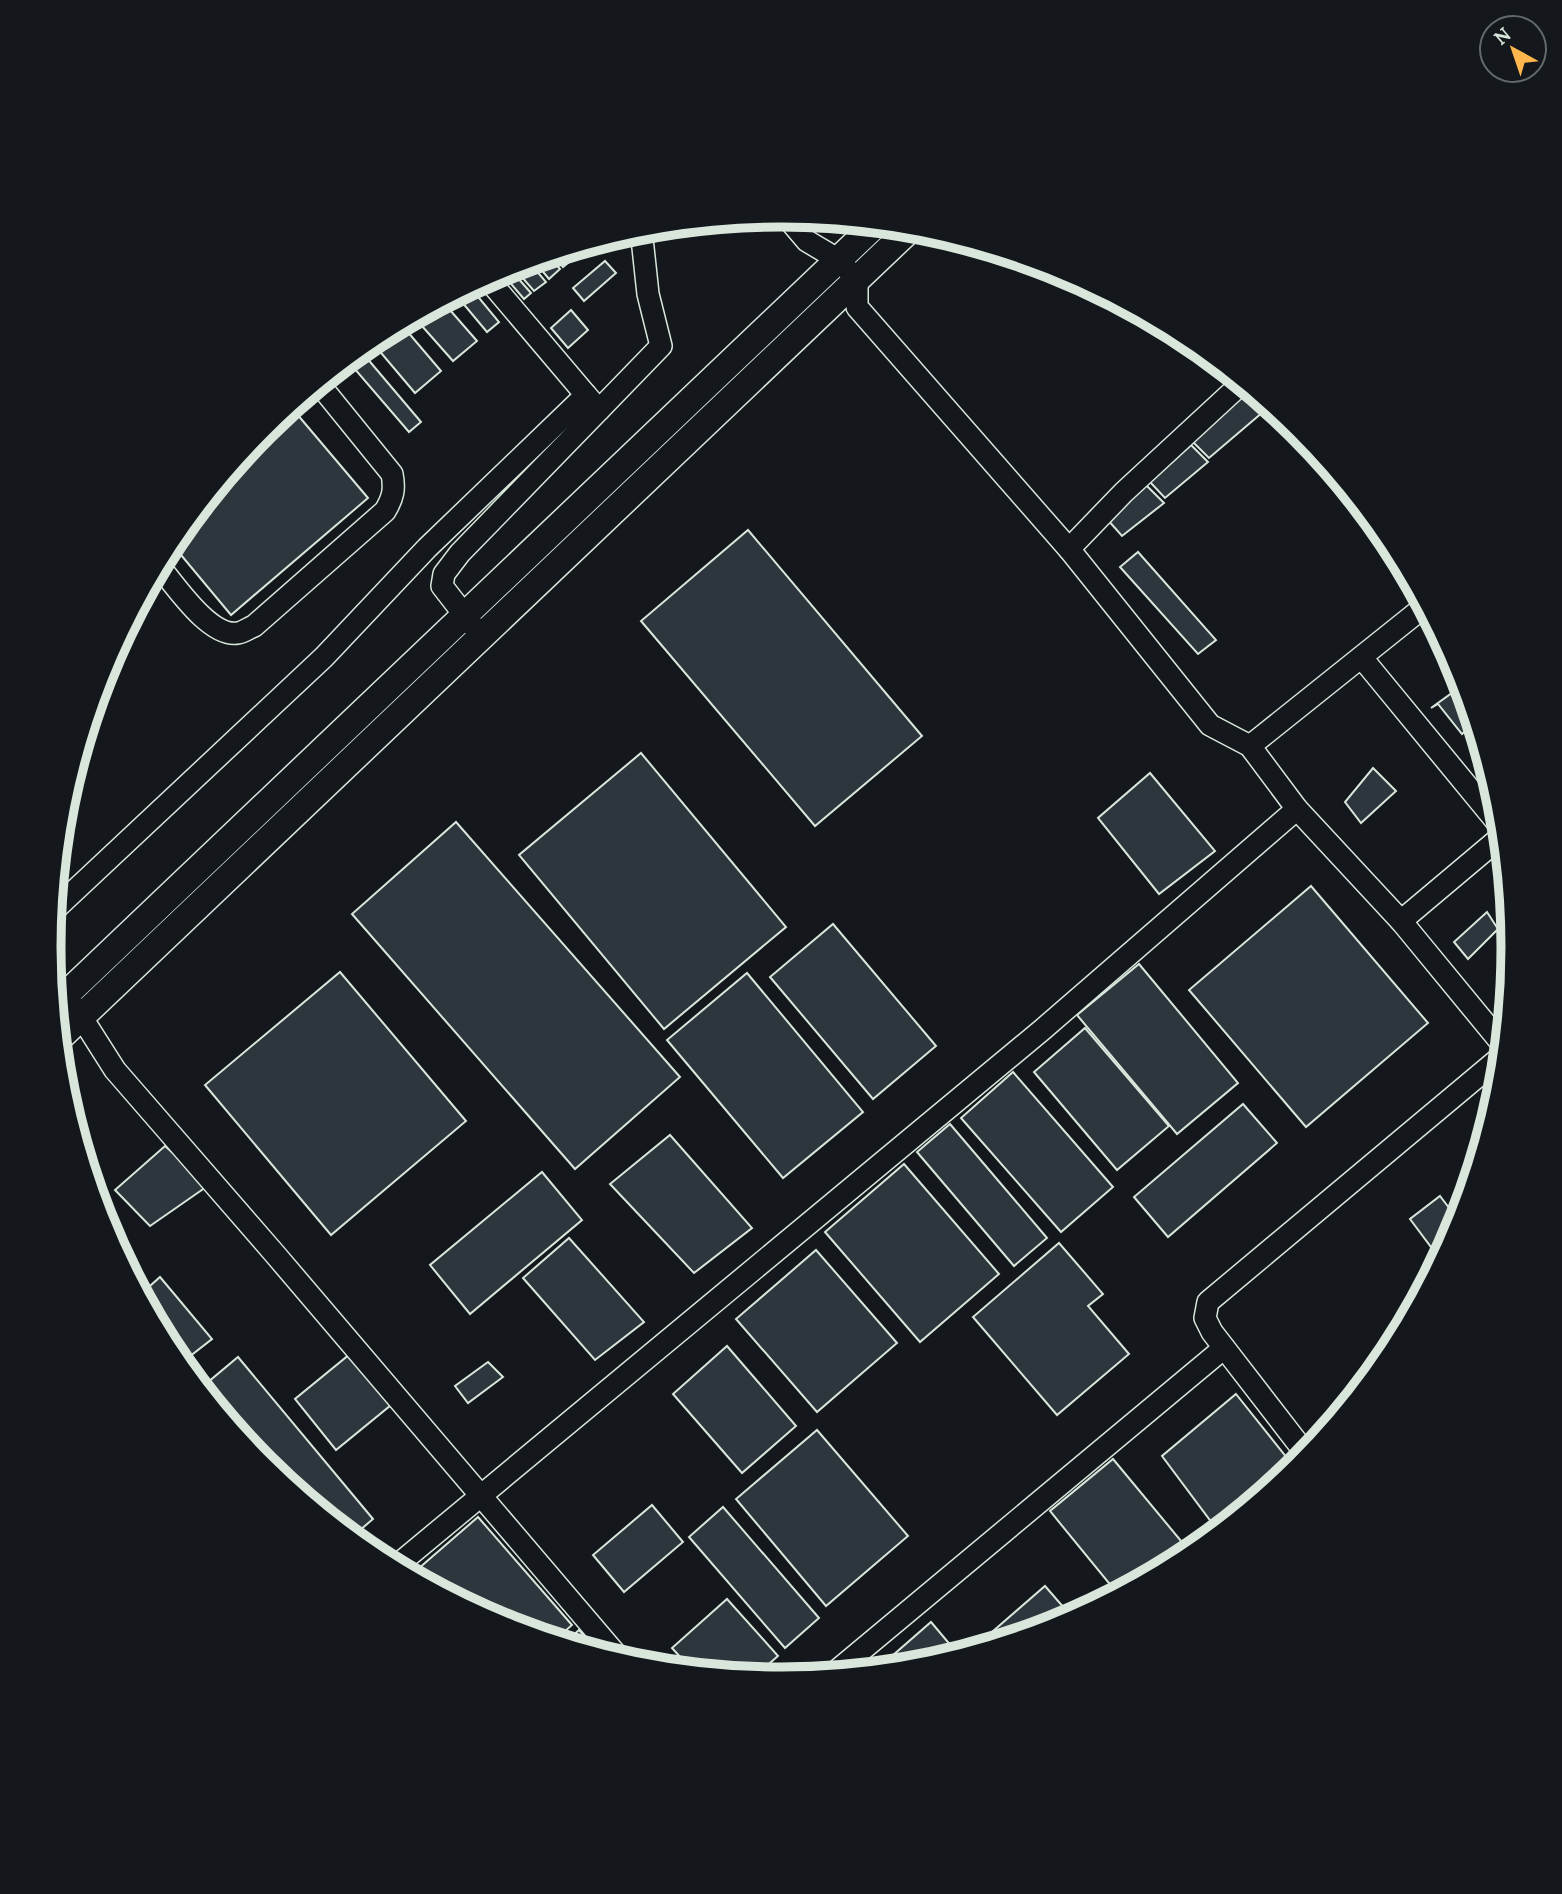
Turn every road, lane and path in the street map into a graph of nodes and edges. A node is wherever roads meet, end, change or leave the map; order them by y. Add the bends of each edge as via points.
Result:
1 (795, 228) edge
2 (867, 232) edge
3 (901, 238) edge
4 (642, 241) edge
5 (839, 260) junction
6 (857, 280) junction
7 (495, 287) edge
8 (1235, 389) edge
9 (325, 391) edge
10 (592, 402) junction
11 (1069, 550) junction
12 (166, 574) edge
13 (1418, 612) edge
14 (464, 615) junction
15 (482, 635) junction
16 (1362, 657) junction
17 (1250, 747) junction
18 (1297, 809) junction
19 (1488, 811) edge
20 (1493, 843) edge
21 (63, 901) edge
22 (1401, 921) junction
23 (63, 996) edge
24 (64, 1003) edge
25 (82, 1015) junction
26 (66, 1031) edge
27 (1495, 1036) edge
28 (1491, 1065) edge
29 (1224, 1348) junction
30 (1300, 1446) edge
31 (480, 1494) junction
32 (404, 1559) edge
33 (608, 1645) edge
34 (846, 1664) edge

1 - 5 street via 807,242
2 - 5 main road
3 - 6 main road
4 - 10 street via 648,294 661,346
5 - 6 street
5 - 14 main road
6 - 11 street via 857,307
6 - 15 main road
7 - 10 street
8 - 11 street via 1133,483
9 - 12 street via 392,474 395,486 385,511 254,626 238,634 208,623
10 - 14 street via 444,574 442,586
10 - 21 street via 427,548 324,657
11 - 17 street via 1210,725
13 - 16 street
14 - 15 street
14 - 23 main road
15 - 25 main road
16 - 17 street
16 - 19 street
17 - 18 street
18 - 22 street
18 - 31 street via 1042,1030
20 - 22 street
22 - 27 street
24 - 25 street
25 - 26 main road
25 - 31 street via 115,1070
28 - 29 street via 1208,1302 1205,1318
29 - 30 street
29 - 34 street
31 - 32 street
31 - 33 street

